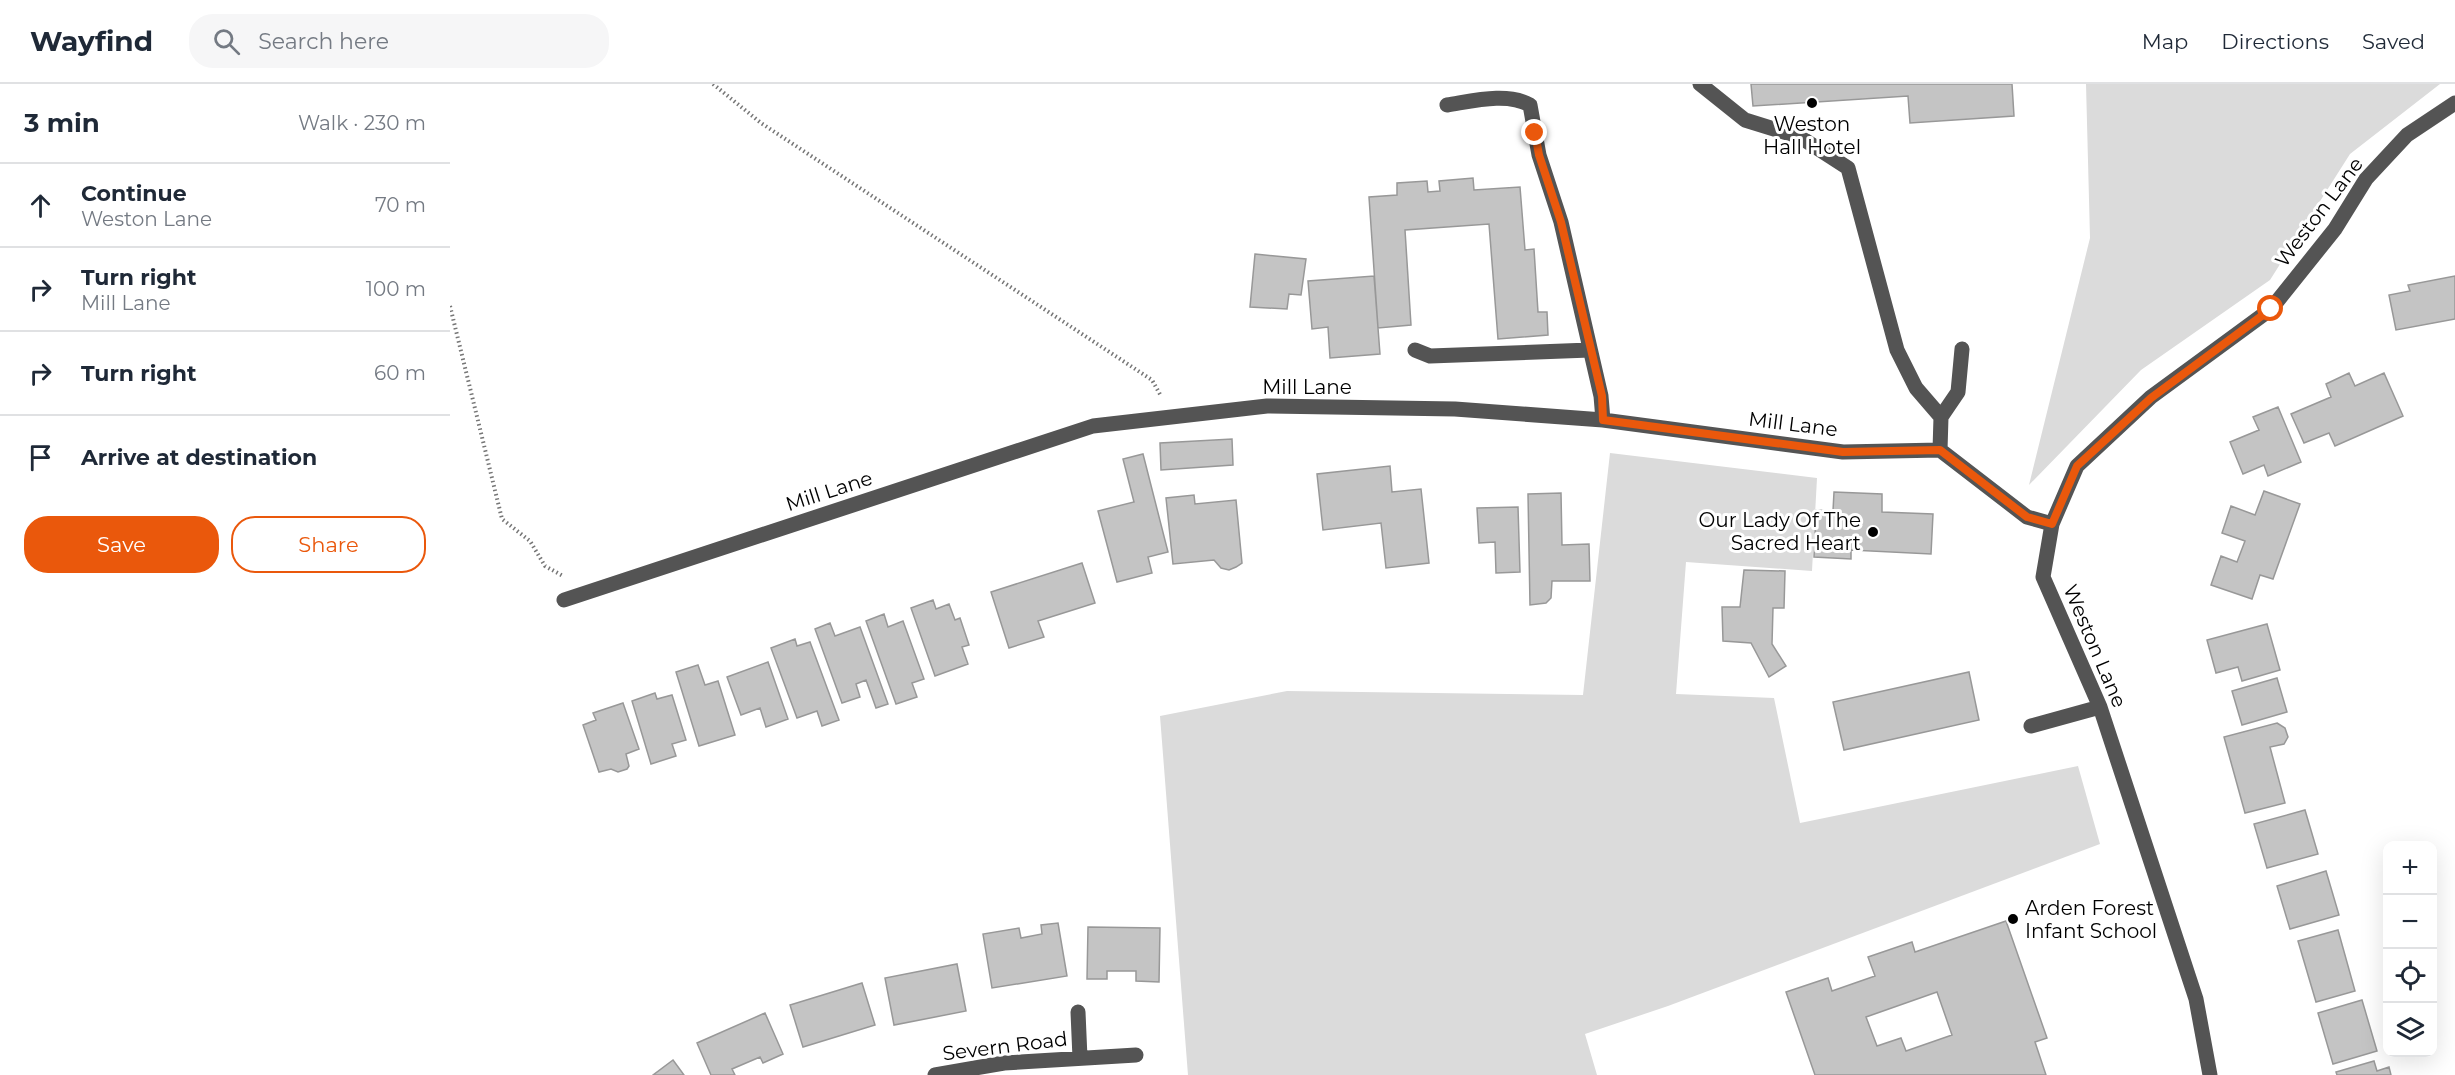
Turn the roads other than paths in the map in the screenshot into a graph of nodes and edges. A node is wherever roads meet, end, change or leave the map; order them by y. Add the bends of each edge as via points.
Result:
1 (1707, 87) edge
2 (2455, 103) edge
3 (1447, 105) dead end
4 (1962, 349) dead end
5 (1415, 350) dead end
6 (1590, 350) junction
7 (1941, 417) junction
8 (1603, 420) junction
9 (1940, 450) junction
10 (2052, 524) junction
11 (564, 600) dead end
12 (2100, 707) junction
13 (2031, 726) dead end
14 (1078, 1012) dead end
15 (1136, 1055) dead end
16 (1080, 1058) junction
17 (935, 1075) edge
18 (2210, 1075) edge

1 - 7 street via 1745,120 1800,137 1848,168 1897,350 1916,388
2 - 10 street, Weston Lane via 2408,135 2366,179 2336,229 2271,309 2151,398 2077,466
3 - 6 street via 1507,98 1530,105 1539,155 1561,222
4 - 7 street via 1958,392
5 - 6 street via 1430,356
6 - 8 street via 1602,396
7 - 9 street
8 - 9 street, Mill Lane via 1843,452
8 - 11 street, Mill Lane via 1455,409 1267,406 1093,426
9 - 10 street via 2027,517
10 - 12 street, Weston Lane via 2043,577
12 - 13 street
12 - 18 street, Weston Lane via 2196,999
14 - 16 street, Severn Road
15 - 16 street, Severn Road
16 - 17 street, Severn Road via 1004,1063

